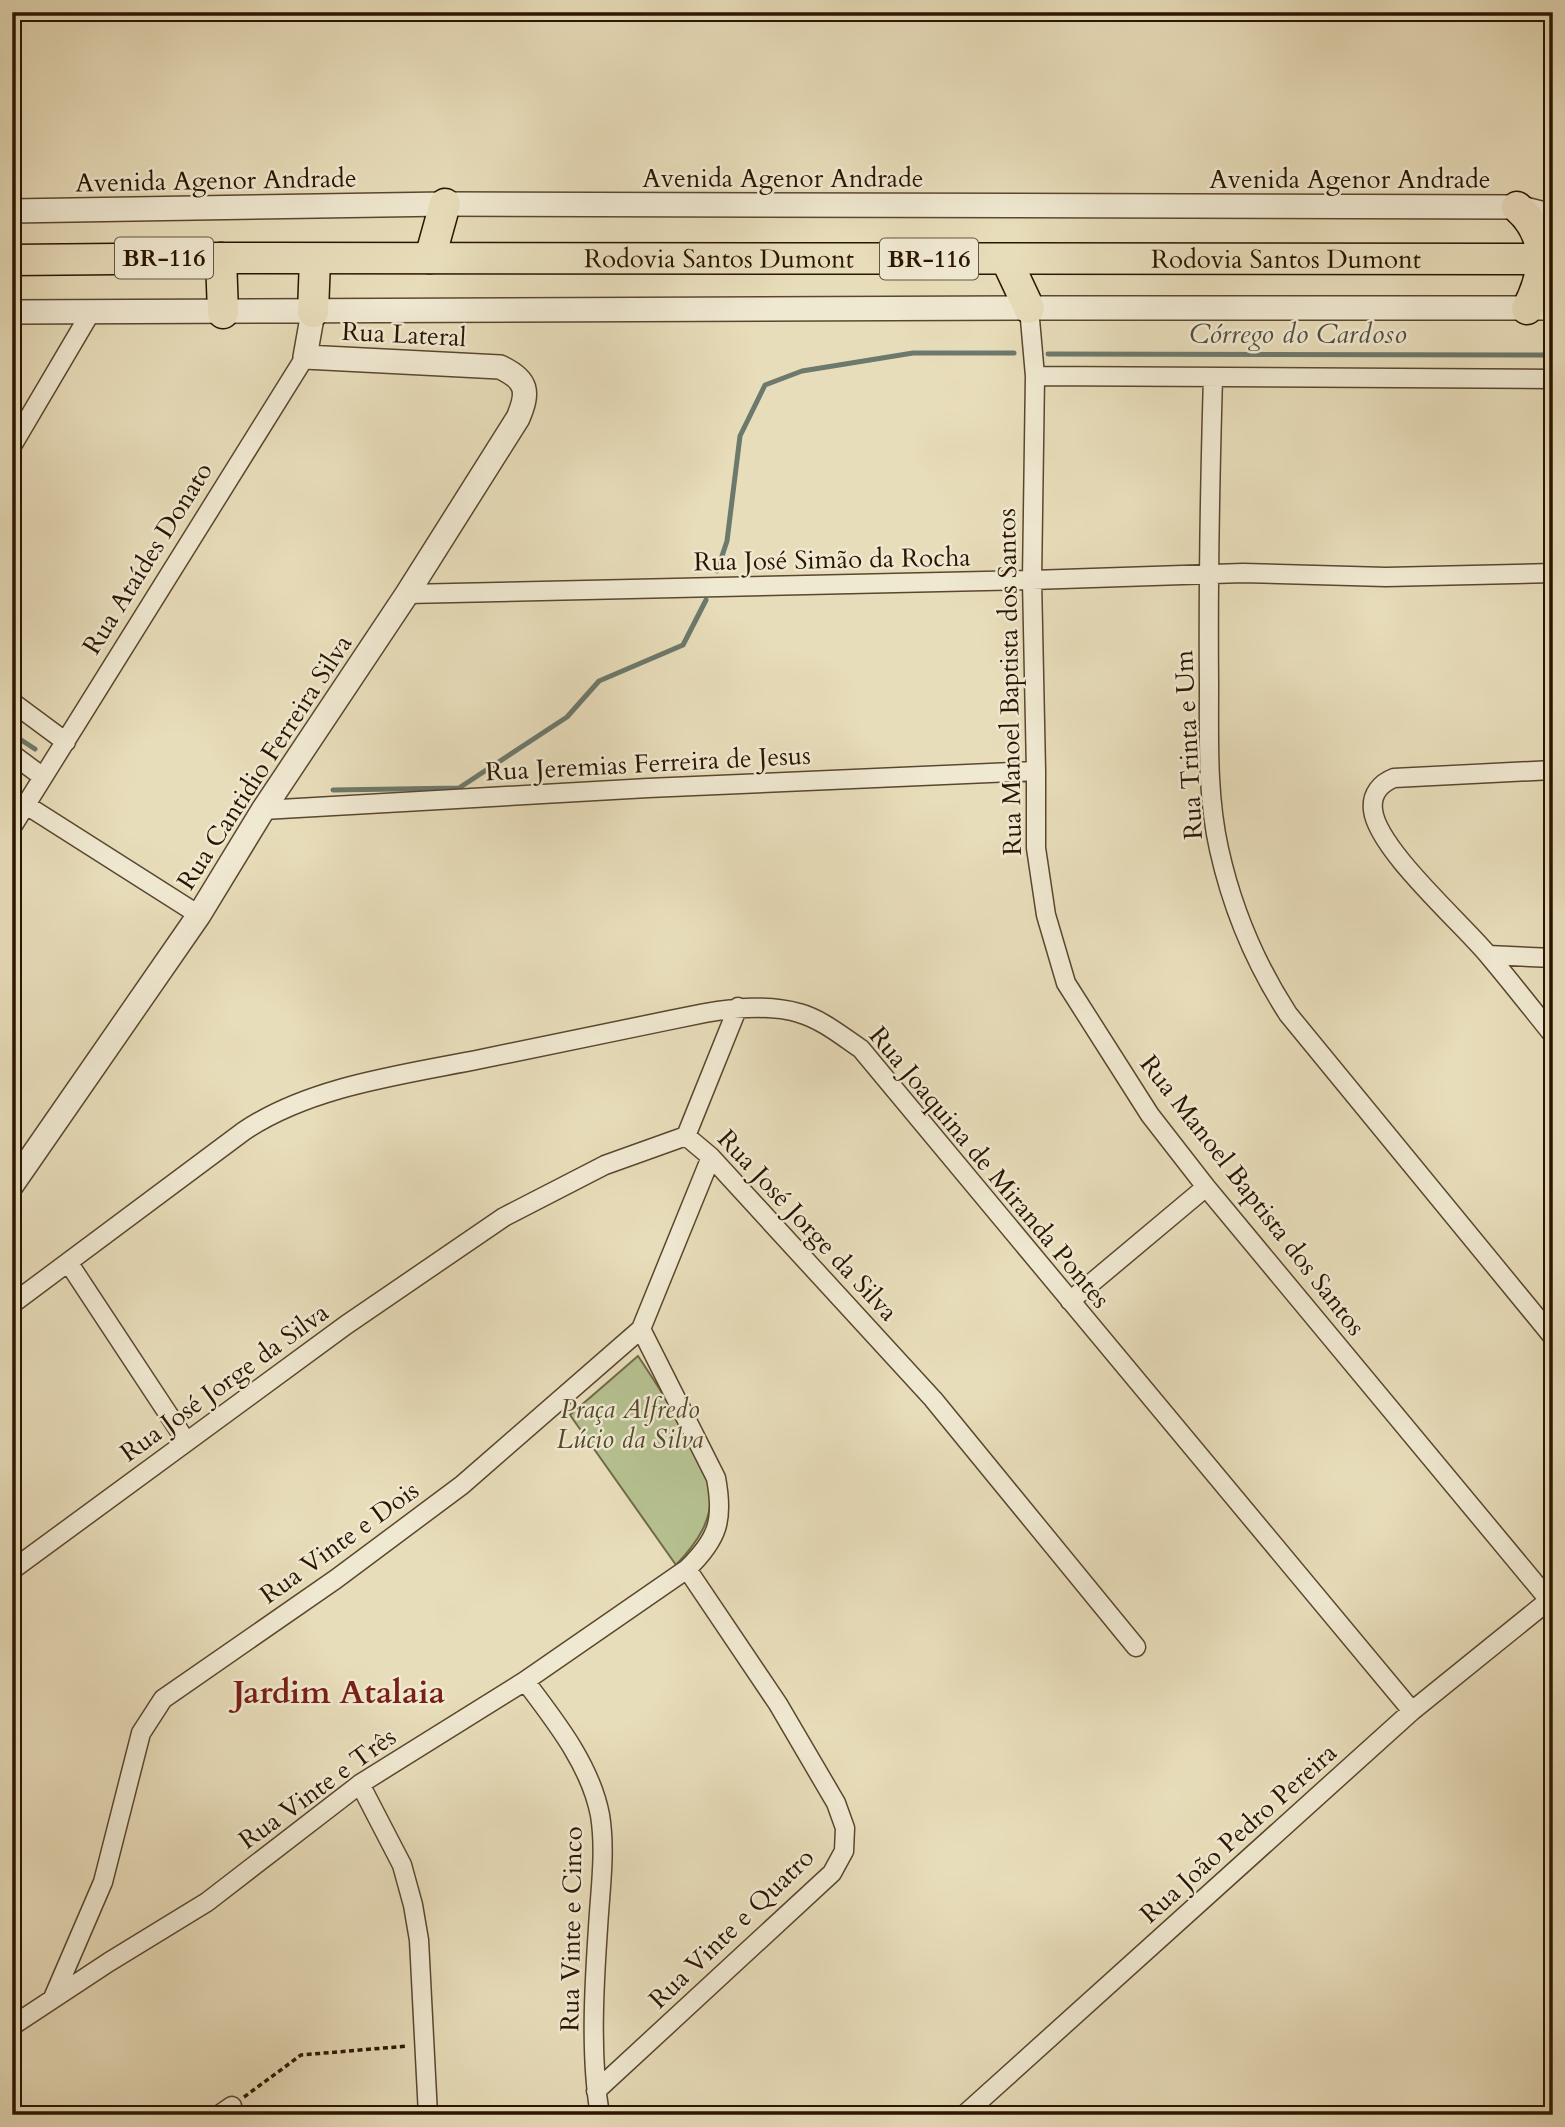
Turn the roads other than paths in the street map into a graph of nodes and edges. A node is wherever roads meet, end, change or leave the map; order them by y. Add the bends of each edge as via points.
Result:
1 (445, 204) junction
2 (1517, 207) junction
3 (12, 211) edge
4 (1553, 216) edge
5 (221, 258) junction
6 (430, 258) junction
7 (1006, 258) junction
8 (315, 259) junction
9 (1548, 259) edge
10 (12, 260) edge
11 (1028, 307) junction
12 (1540, 309) edge
13 (12, 312) edge
14 (91, 312) junction
15 (313, 312) junction
16 (223, 313) junction
17 (305, 357) junction
18 (500, 368) joint
19 (1035, 376) junction
20 (1213, 377) junction
21 (1553, 379) edge
22 (12, 446) edge
23 (1553, 573) edge
24 (1208, 574) junction
25 (1032, 580) junction
26 (407, 594) junction
27 (12, 702) edge
28 (66, 742) junction
29 (12, 754) edge
30 (1553, 770) edge
31 (1036, 771) junction
32 (43, 777) junction
33 (26, 806) junction
34 (263, 810) junction
35 (12, 827) edge
36 (199, 915) junction
37 (1488, 955) junction
38 (1553, 958) edge
39 (738, 1007) junction
40 (1553, 1035) edge
41 (687, 1136) junction
42 (711, 1157) junction
43 (12, 1185) edge
44 (1206, 1187) junction
45 (68, 1262) junction
46 (1070, 1301) junction
47 (12, 1304) edge
48 (641, 1329) junction
49 (1553, 1338) edge
50 (186, 1441) junction
51 (687, 1569) junction
52 (12, 1570) edge
53 (1551, 1598) edge
54 (1136, 1647) dead end
55 (525, 1681) junction
56 (1412, 1711) junction
57 (360, 1784) junction
58 (53, 1998) junction
59 (12, 2026) edge
60 (596, 2091) junction
61 (428, 2115) edge
62 (600, 2115) edge
63 (964, 2115) edge

1 - 2 street, Avenida Agenor Andrade
1 - 3 street, Avenida Agenor Andrade
1 - 6 highway
2 - 4 street, Avenida Agenor Andrade
2 - 9 highway via 1530,218
5 - 8 highway, Rodovia Santos Dumont / BR-116
5 - 10 highway, Rodovia Santos Dumont / BR-116
5 - 16 highway
6 - 7 highway, Rodovia Santos Dumont / BR-116
6 - 8 highway, Rodovia Santos Dumont / BR-116
7 - 9 highway, Rodovia Santos Dumont / BR-116
7 - 11 highway
8 - 15 highway
9 - 12 highway via 1539,280
11 - 12 street
11 - 15 street
11 - 19 street, Rua Manoel Baptista dos Santos
13 - 14 street, Rua Lateral
14 - 16 street, Rua Lateral
14 - 22 street
15 - 16 street, Rua Lateral
15 - 17 street, Rua Ataídes Donato
17 - 18 street, Rua Lateral
17 - 28 street, Rua Ataídes Donato
18 - 26 street, Rua Cantidio Ferreira Silva via 524,384 525,402
19 - 20 street
19 - 25 street, Rua Manoel Baptista dos Santos
20 - 21 street
20 - 24 street, Rua Trinta e Um
23 - 24 street, Rua José Simão da Rocha via 1386,577
24 - 25 street, Rua José Simão da Rocha
24 - 49 street, Rua Trinta e Um via 1213,818 1229,883 1255,956 1267,981 1324,1060
25 - 26 street, Rua José Simão da Rocha
25 - 31 street, Rua Manoel Baptista dos Santos
26 - 34 street, Rua Cantidio Ferreira Silva
27 - 28 street
28 - 32 street, Rua Ataídes Donato
29 - 32 street
30 - 37 street via 1394,778 1382,783 1374,796 1372,810 1387,843
31 - 34 street, Rua Jeremias Ferreira de Jesus
31 - 44 street, Rua Manoel Baptista dos Santos via 1040,882 1066,982 1150,1115
32 - 33 street, Rua Ataídes Donato
33 - 35 street, Rua Ataídes Donato
33 - 36 street
34 - 36 street, Rua Cantidio Ferreira Silva
36 - 43 street, Rua Cantidio Ferreira Silva
37 - 38 street
37 - 40 street
39 - 41 street
39 - 45 street, Rua Joaquina de Miranda Pontes via 303,1100 244,1131
39 - 46 street, Rua Joaquina de Miranda Pontes via 798,1012 861,1049
41 - 42 street, Rua José Jorge da Silva
41 - 50 street, Rua José Jorge da Silva via 605,1165 504,1217
42 - 48 street, Rua Vinte e Dois
42 - 54 street, Rua José Jorge da Silva via 933,1399
44 - 46 street
44 - 53 street, Rua Manoel Baptista dos Santos
45 - 47 street, Rua Joaquina de Miranda Pontes
45 - 50 street
46 - 56 street, Rua Joaquina de Miranda Pontes
48 - 51 street via 716,1478 721,1503 712,1541
48 - 58 street, Rua Vinte e Dois via 463,1485 163,1699 141,1733 103,1882
50 - 52 street, Rua José Jorge da Silva
51 - 55 street, Rua Vinte e Três
51 - 60 street, Rua Vinte e Quatro via 778,1704 836,1804 845,1828 844,1851 832,1872
53 - 56 street, Rua João Pedro Pereira
55 - 57 street, Rua Vinte e Três
55 - 60 street, Rua Vinte e Cinco via 586,1773 600,1814 603,1854 595,1970
56 - 63 street, Rua João Pedro Pereira
57 - 58 street, Rua Vinte e Três via 207,1902
57 - 61 street via 402,1865 413,1905
58 - 59 street, Rua Vinte e Três
60 - 62 street, Rua Vinte e Cinco

